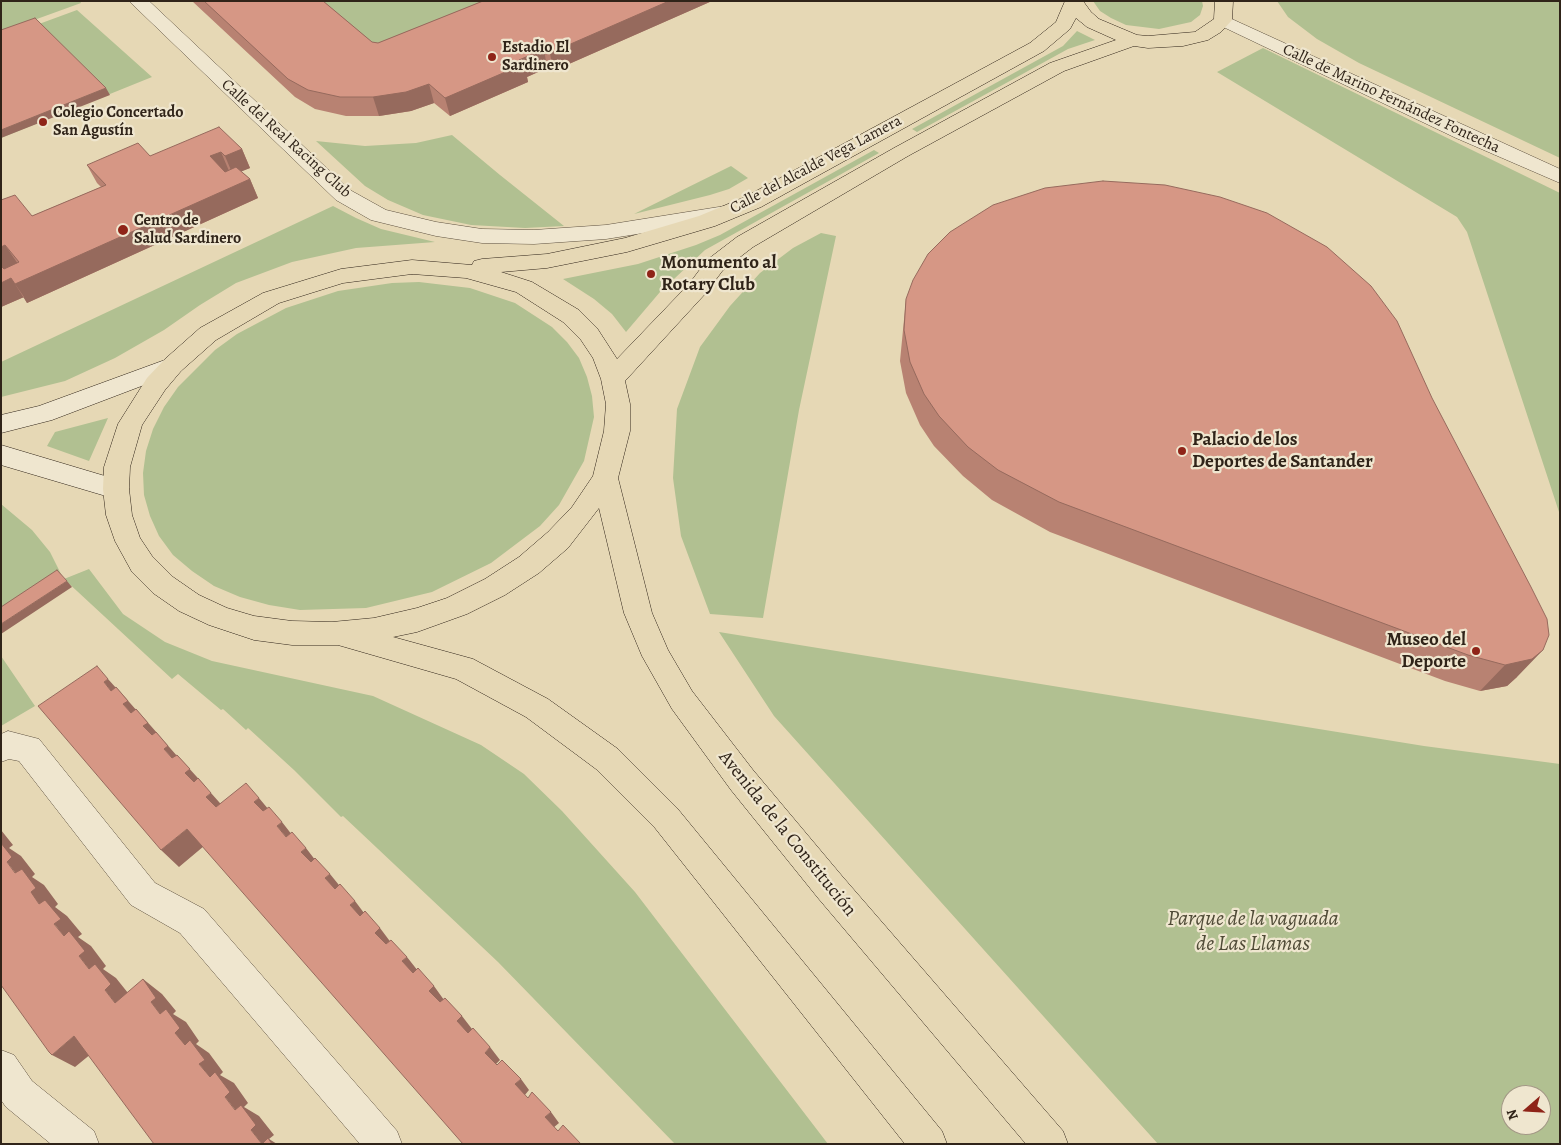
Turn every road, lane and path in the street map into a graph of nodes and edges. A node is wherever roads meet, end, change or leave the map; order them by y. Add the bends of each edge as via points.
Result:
1 (138, 1) edge
2 (1224, 1) edge
3 (1074, 2) edge
4 (1223, 20) junction
5 (1133, 40) junction
6 (1560, 177) edge
7 (726, 213) junction
8 (435, 268) junction
9 (172, 365) junction
10 (613, 379) junction
11 (1, 424) edge
12 (1, 455) edge
13 (605, 478) junction
14 (116, 489) junction
15 (332, 634) junction
16 (1, 748) edge
17 (1, 1068) edge
18 (81, 1144) edge
19 (384, 1144) edge
20 (929, 1144) edge
21 (1050, 1144) edge

1 - 7 street, Calle del Real Racing Club via 343,195 379,215 482,236 534,237 606,232
2 - 4 main road
3 - 5 main road via 1093,23
3 - 7 main road, Calle del Alcalde Vega Lamera via 1064,25 1037,47 780,188
4 - 5 main road via 1201,36 1183,40
4 - 6 street, Calle de Marino Fernández Fontecha
5 - 10 main road, Calle del Alcalde Vega Lamera via 1057,67 745,242 715,266
7 - 8 main road, Calle del Alcalde Vega Lamera via 627,245 547,262
8 - 9 main road via 365,271 294,289 228,321
8 - 10 main road via 496,278 549,300 589,334 604,356
9 - 11 street via 51,411
9 - 14 main road via 141,404 130,424 117,467
10 - 13 main road via 618,404 617,431
12 - 14 street
13 - 15 main road via 581,514 558,540 529,565 495,587 457,606 417,620 374,630
13 - 21 main road, Avenida de la Constitución via 638,614 656,656 682,700 742,780 830,887
14 - 15 main road via 119,515 128,541 142,564 163,585 189,603 220,618 254,628
15 - 20 main road via 463,668 537,708 607,759 666,818
16 - 19 street via 8,745 28,749 143,894 192,920
17 - 18 street via 19,1094

